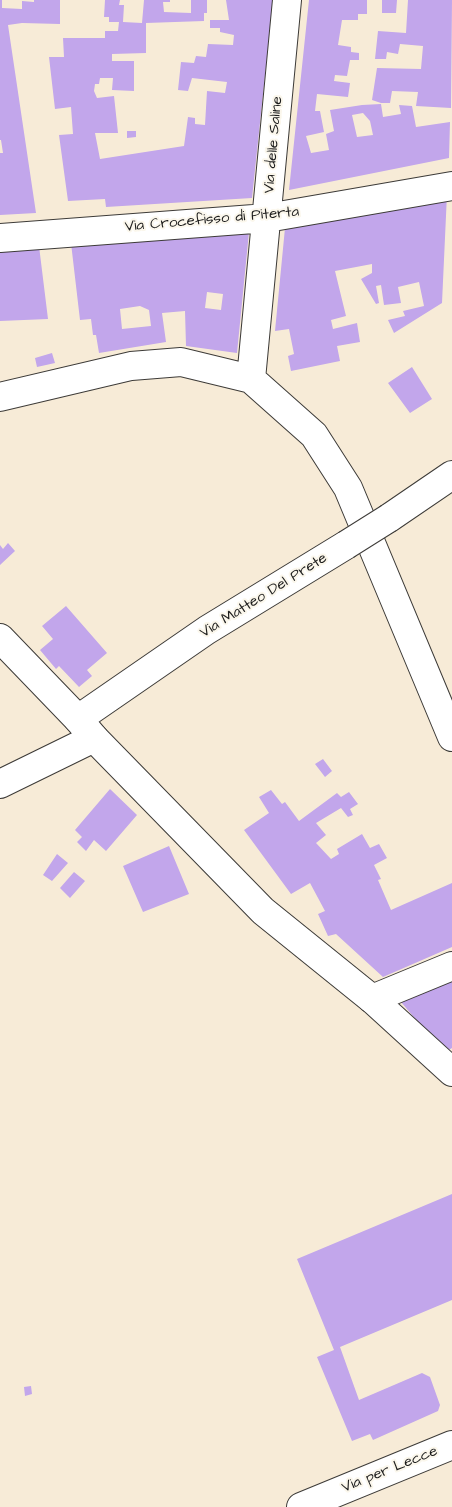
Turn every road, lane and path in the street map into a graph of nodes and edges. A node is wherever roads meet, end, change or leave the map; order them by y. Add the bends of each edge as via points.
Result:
1 (287, 0) edge
2 (452, 186) edge
3 (267, 218) junction
4 (0, 238) edge
5 (251, 379) junction
6 (0, 397) edge
7 (452, 475) edge
8 (0, 638) edge
9 (86, 729) junction
10 (452, 737) edge
11 (0, 784) edge
12 (452, 966) edge
13 (372, 999) junction
14 (452, 1072) edge
15 (452, 1445) edge
16 (301, 1507) edge

1 - 3 street, Via delle Saline
2 - 3 street, Via Crocefisso di Piterta
3 - 4 street, Via Crocefisso di Piterta
3 - 5 street, Via delle Saline
5 - 6 street via 181,362 131,366
5 - 10 street via 314,435 348,488
7 - 9 street, Via Matteo Del Prete, bridge via 389,518 207,630
8 - 9 street
9 - 11 street, Via Matteo Del Prete
9 - 13 street via 263,911
12 - 13 street
13 - 14 street
15 - 16 street, Via per Lecce

